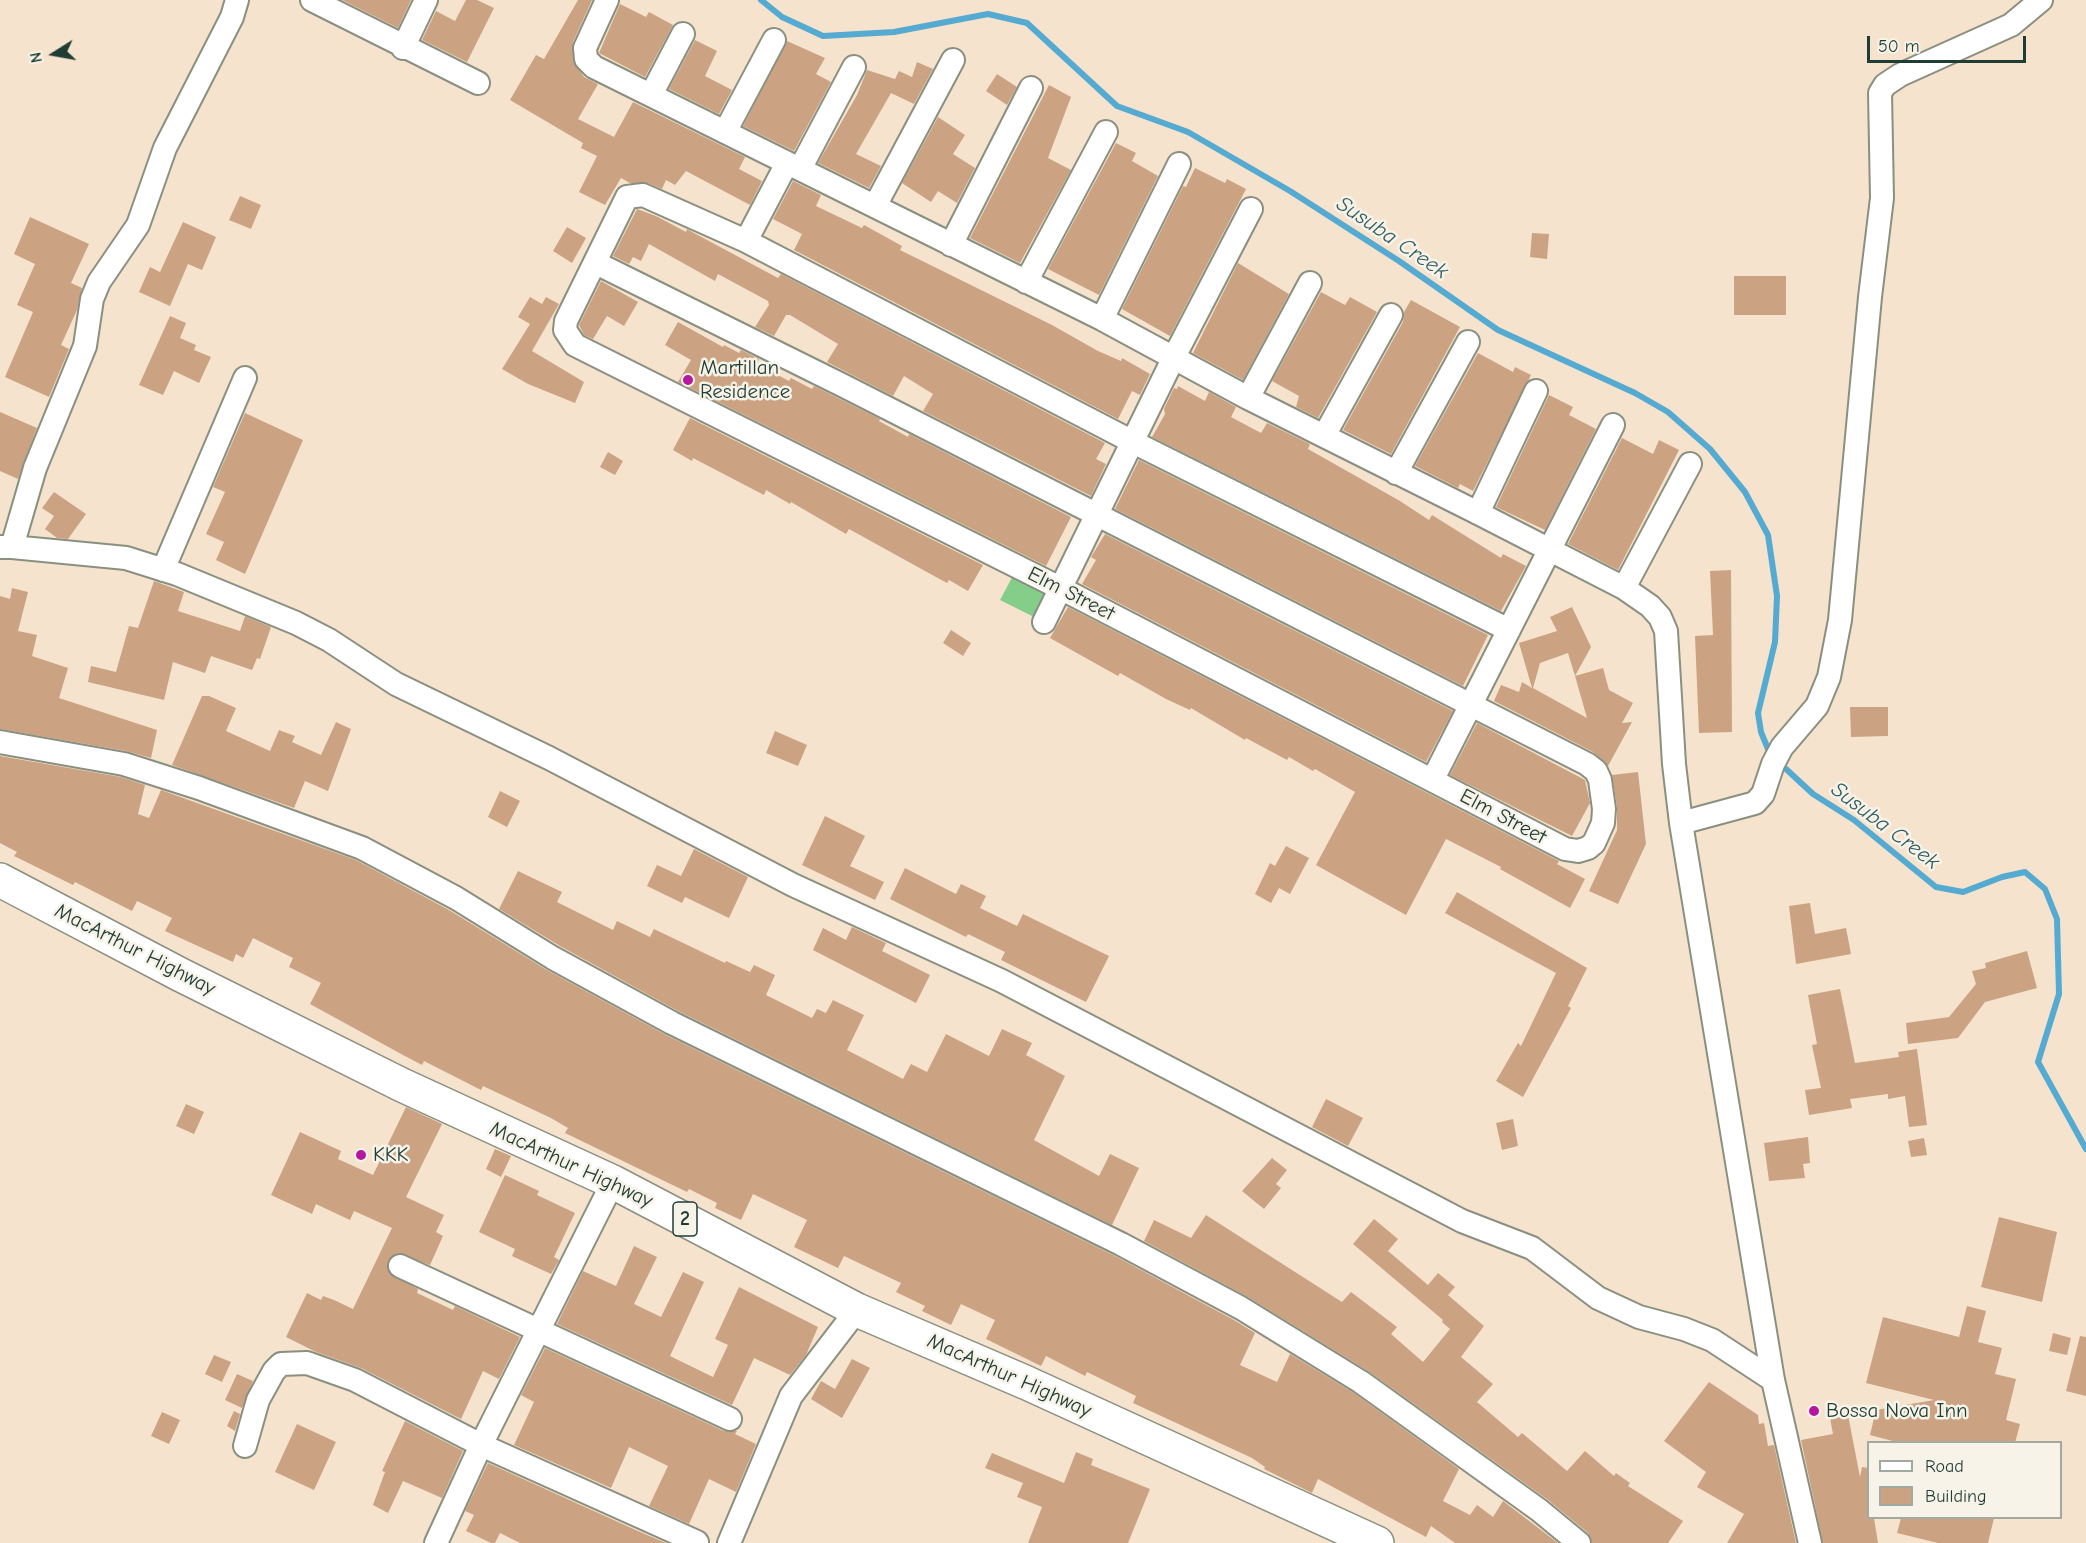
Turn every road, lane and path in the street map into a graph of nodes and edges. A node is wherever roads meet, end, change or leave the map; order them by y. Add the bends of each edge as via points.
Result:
1 (237, 0) edge
2 (312, 0) edge
3 (426, 0) edge
4 (607, 0) edge
5 (2041, 0) edge
6 (683, 34) dead end
7 (774, 40) dead end
8 (403, 48) junction
9 (953, 60) dead end
10 (854, 67) dead end
11 (478, 83) dead end
12 (1031, 88) dead end
13 (651, 95) junction
14 (725, 132) junction
15 (1106, 132) dead end
16 (1179, 164) dead end
17 (793, 166) junction
18 (874, 206) junction
19 (1251, 209) dead end
20 (746, 241) junction
21 (951, 245) junction
22 (596, 263) junction
23 (1026, 282) junction
24 (1310, 283) dead end
25 (1391, 315) dead end
26 (1102, 319) junction
27 (1468, 342) dead end
28 (1173, 359) junction
29 (245, 378) dead end
30 (1536, 391) dead end
31 (1248, 398) junction
32 (1613, 425) dead end
33 (1324, 436) junction
34 (1133, 442) junction
35 (1690, 464) dead end
36 (1396, 473) junction
37 (1478, 513) junction
38 (1097, 517) junction
39 (6, 547) edge
40 (1550, 552) junction
41 (163, 570) junction
42 (1624, 588) junction
43 (1062, 590) junction
44 (1044, 622) dead end
45 (1509, 630) junction
46 (1470, 705) junction
47 (0, 742) edge
48 (1433, 779) junction
49 (1681, 823) junction
50 (0, 880) edge
51 (613, 1182) junction
52 (400, 1266) dead end
53 (857, 1310) junction
54 (538, 1332) junction
55 (1773, 1380) junction
56 (730, 1419) dead end
57 (481, 1445) junction
58 (245, 1446) dead end
59 (697, 1542) edge
60 (436, 1543) edge
61 (729, 1543) edge
62 (1377, 1543) edge
63 (1579, 1543) edge
64 (1810, 1543) edge

1 - 39 street via 165,148 138,225 99,282 92,299 85,346
2 - 8 street
3 - 8 street
4 - 13 street via 585,48 586,59 594,67
5 - 49 street via 2011,25 1900,75 1880,93 1882,198 1840,620 1829,677 1817,706 1782,747 1755,803
6 - 13 street
7 - 14 street
8 - 11 street
9 - 18 street
10 - 17 street
12 - 21 street
13 - 14 street
14 - 17 street
15 - 23 street
16 - 26 street
17 - 18 street
17 - 20 street
18 - 21 street
19 - 28 street
20 - 22 street via 635,194 627,197
20 - 34 street
21 - 23 street
22 - 38 street
22 - 43 street, Elm Street via 566,321 565,330 575,345
23 - 26 street
24 - 31 street
25 - 33 street
26 - 28 street
27 - 36 street
28 - 31 street
28 - 34 street
29 - 41 street
30 - 37 street
31 - 33 street
32 - 40 street
33 - 36 street
34 - 38 street
34 - 45 street
35 - 42 street
36 - 37 street
37 - 40 street
38 - 43 street
38 - 46 street
39 - 41 street via 126,558
40 - 42 street
40 - 45 street
41 - 55 street via 296,623 396,684 793,885 1002,981 1462,1221 1532,1248 1598,1298 1640,1317 1712,1340
42 - 49 street via 1650,606 1666,631
43 - 44 street
43 - 48 street, Elm Street
45 - 46 street
46 - 48 street
46 - 48 street, Elm Street via 1596,771 1603,794 1604,823 1588,848 1564,849
47 - 63 street via 124,764 362,848 672,1023 1121,1244 1241,1308 1361,1382
49 - 55 street
50 - 51 highway, MacArthur Highway / 2 via 402,1084
51 - 53 highway, MacArthur Highway / 2
51 - 54 street
52 - 54 street
53 - 61 street via 791,1396
53 - 62 highway, MacArthur Highway / 2
54 - 56 street
54 - 57 street
55 - 64 street
57 - 58 street via 355,1380 307,1363 291,1362 281,1364 266,1381
57 - 59 street
57 - 60 street

